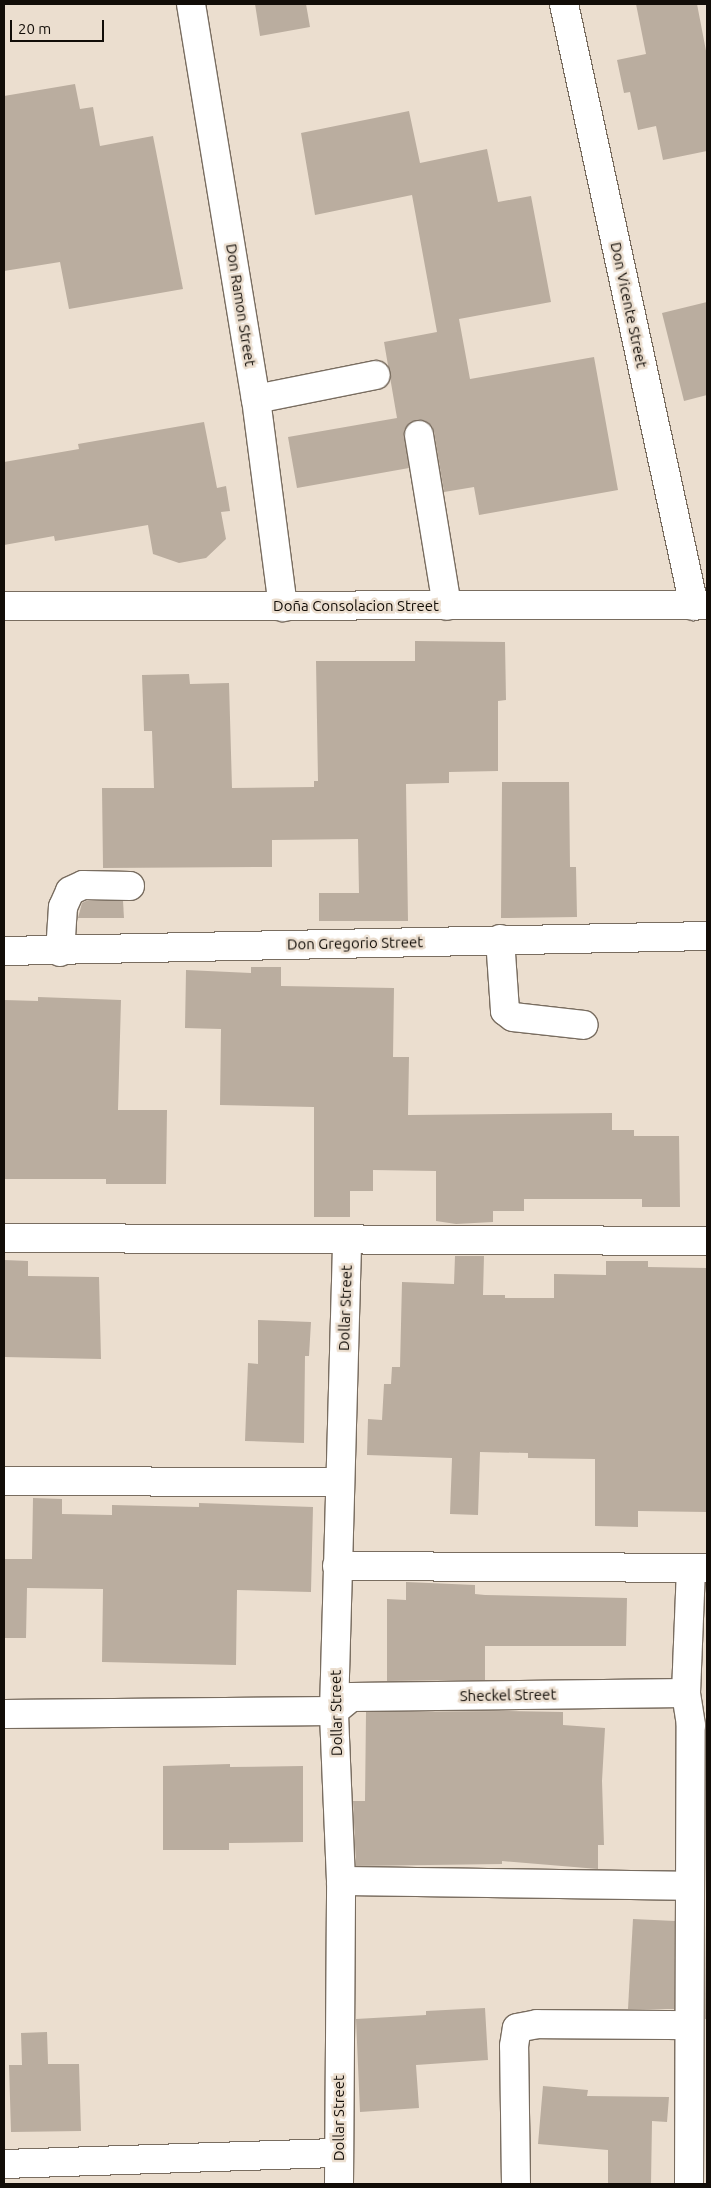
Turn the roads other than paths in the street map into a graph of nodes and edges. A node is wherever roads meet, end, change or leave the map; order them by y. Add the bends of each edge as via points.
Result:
1 (191, 4) edge
2 (564, 4) edge
3 (376, 375) dead end
4 (256, 399) junction
5 (419, 435) dead end
6 (4, 606) edge
7 (447, 606) junction
8 (701, 606) edge
9 (283, 607) junction
10 (130, 886) dead end
11 (707, 936) edge
12 (500, 940) junction
13 (4, 951) edge
14 (60, 952) junction
15 (584, 1025) dead end
16 (4, 1238) edge
17 (347, 1241) junction
18 (707, 1241) edge
19 (4, 1481) edge
20 (338, 1482) junction
21 (337, 1566) junction
22 (699, 1569) edge
23 (686, 1693) junction
24 (334, 1711) junction
25 (4, 1714) edge
26 (699, 1725) edge
27 (341, 1881) junction
28 (695, 1897) edge
29 (688, 2025) junction
30 (339, 2153) junction
31 (4, 2164) edge
32 (339, 2184) edge
33 (516, 2184) edge
34 (689, 2184) edge

1 - 4 street, Don Ramon Street
2 - 8 street, Don Vicente Street
3 - 4 street
4 - 9 street, Don Ramon Street
5 - 7 street
6 - 9 street, Doña Consolacion Street
7 - 8 street, Doña Consolacion Street
7 - 9 street, Doña Consolacion Street
10 - 14 street via 83,885 70,891 63,907
11 - 12 street, Don Gregorio Street
12 - 14 street, Don Gregorio Street
12 - 15 street via 505,1012 513,1017
13 - 14 street, Don Gregorio Street
16 - 17 street
17 - 18 street
17 - 20 street, Dollar Street
19 - 20 street
20 - 21 street, Dollar Street
21 - 22 street
21 - 24 street, Dollar Street
22 - 23 street
23 - 24 street, Sheckel Street via 351,1697
23 - 26 street
24 - 25 street
24 - 27 street, Dollar Street
26 - 28 street
27 - 28 street
27 - 30 street, Dollar Street
28 - 29 street
29 - 33 street via 537,2024 518,2028 514,2046
29 - 34 street
30 - 31 street
30 - 32 street, Dollar Street

